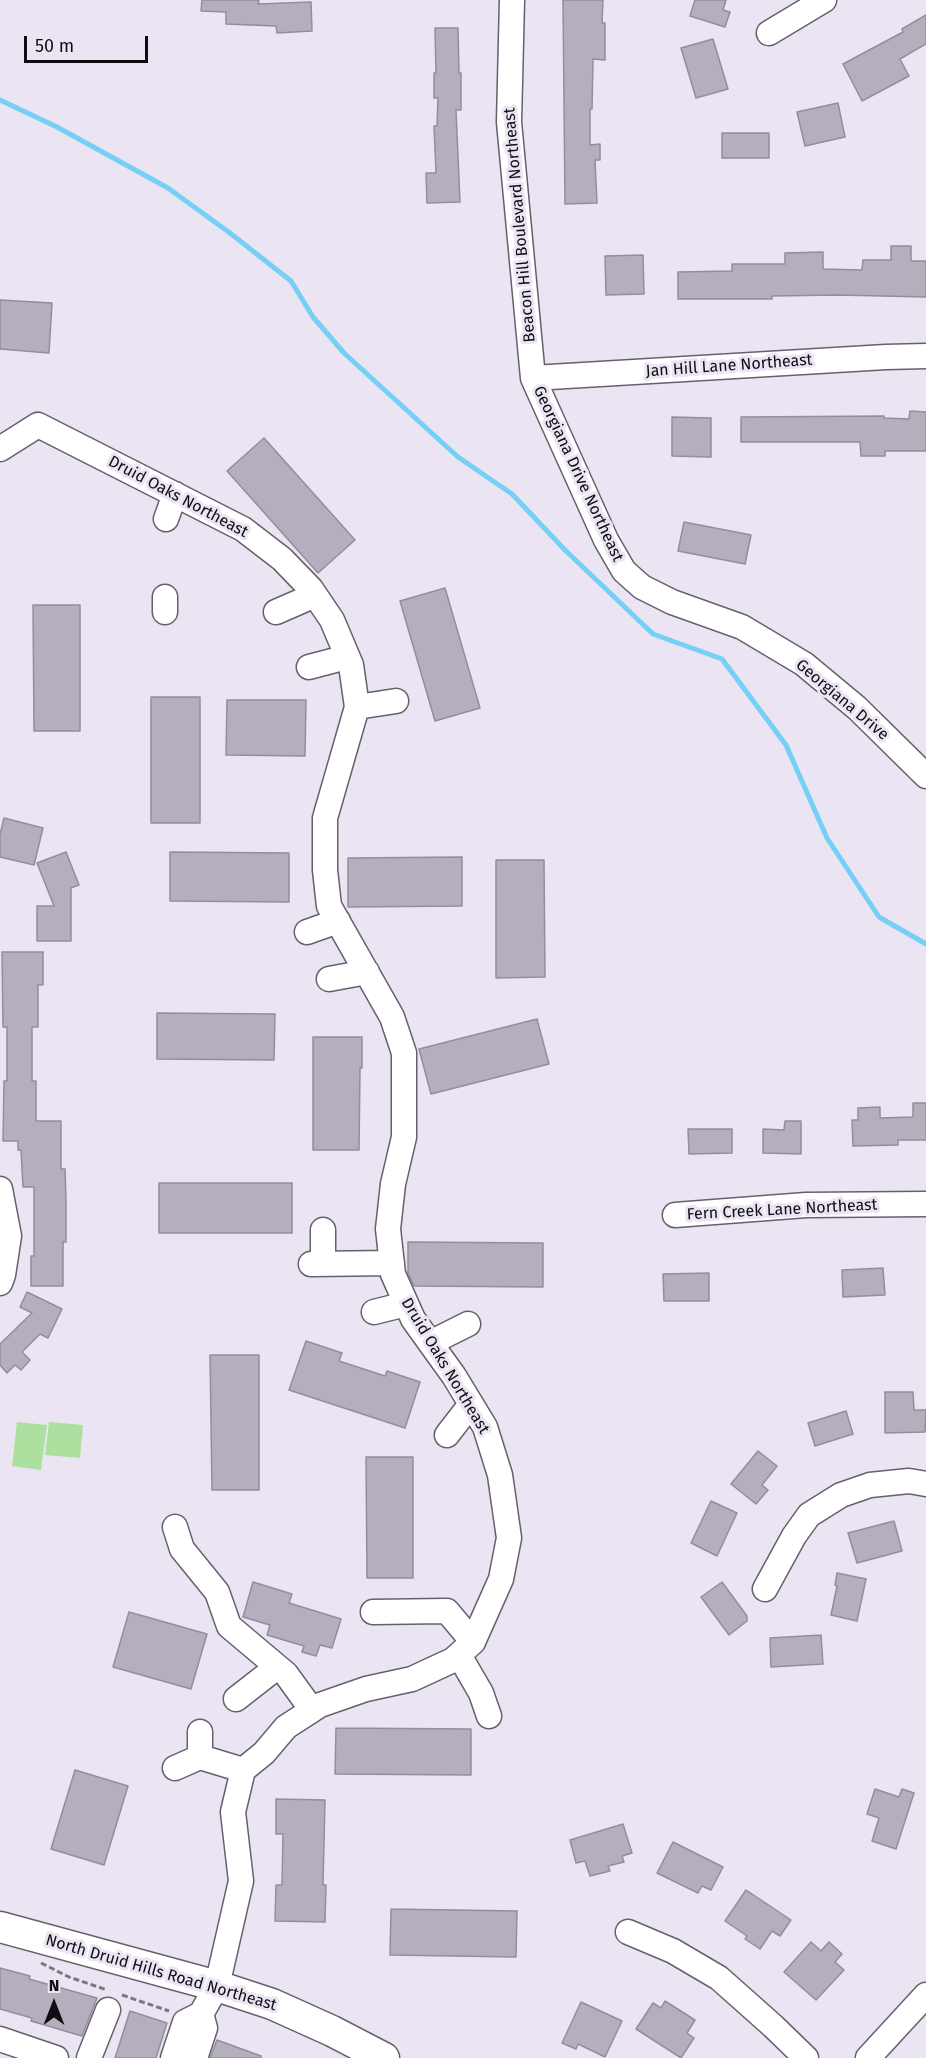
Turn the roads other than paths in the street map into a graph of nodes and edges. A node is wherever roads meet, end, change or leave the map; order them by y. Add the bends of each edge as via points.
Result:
1 (512, 0) edge
2 (824, 0) edge
3 (769, 33) dead end
4 (926, 356) edge
5 (532, 378) junction
6 (0, 449) edge
7 (175, 494) junction
8 (166, 519) dead end
9 (624, 571) joint
10 (315, 595) junction
11 (276, 612) dead end
12 (347, 657) junction
13 (309, 667) dead end
14 (396, 700) dead end
15 (357, 707) junction
16 (926, 776) edge
17 (338, 921) junction
18 (307, 932) dead end
19 (367, 972) junction
20 (329, 979) dead end
21 (0, 1189) edge
22 (926, 1204) edge
23 (675, 1215) dead end
24 (323, 1230) dead end
25 (392, 1263) junction
26 (0, 1283) edge
27 (406, 1304) junction
28 (374, 1312) dead end
29 (468, 1324) dead end
30 (430, 1342) junction
31 (471, 1404) junction
32 (447, 1435) dead end
33 (926, 1484) edge
34 (175, 1527) dead end
35 (765, 1589) dead end
36 (373, 1612) dead end
37 (466, 1648) junction
38 (277, 1667) junction
39 (236, 1700) dead end
40 (312, 1710) junction
41 (489, 1716) dead end
42 (200, 1732) dead end
43 (200, 1757) junction
44 (175, 1768) dead end
45 (243, 1770) junction
46 (0, 1927) edge
47 (628, 1932) dead end
48 (217, 1986) junction
49 (926, 1995) edge
50 (108, 2010) dead end
51 (201, 2014) junction
52 (0, 2039) edge
53 (56, 2058) edge
54 (89, 2058) edge
55 (173, 2058) edge
56 (195, 2058) edge
57 (384, 2058) edge
58 (806, 2058) edge
59 (868, 2058) edge

1 - 5 street, Beacon Hill Boulevard Northeast via 509,123
2 - 3 street
4 - 5 street, Jan Hill Lane Northeast
5 - 9 street, Georgiana Drive Northeast
6 - 7 street, Druid Oaks Northeast via 38,425
7 - 8 street
7 - 10 street, Druid Oaks Northeast via 243,529 282,559
9 - 16 street, Georgiana Drive via 642,587 742,627 804,664
10 - 11 street
10 - 12 street, Druid Oaks Northeast via 332,620
12 - 13 street
12 - 15 street, Druid Oaks Northeast
14 - 15 street
15 - 17 street, Druid Oaks Northeast via 325,818 329,906
17 - 18 street
17 - 19 street, Druid Oaks Northeast
19 - 20 street
19 - 25 street, Druid Oaks Northeast via 392,1017 404,1053 413,1140 393,1184 388,1229
21 - 26 street via 9,1236
22 - 23 street, Fern Creek Lane Northeast via 806,1205
24 - 25 street via 317,1264
25 - 27 street, Druid Oaks Northeast
27 - 28 street
27 - 30 street, Druid Oaks Northeast
29 - 30 street
30 - 31 street, Druid Oaks Northeast
31 - 32 street
31 - 37 street, Druid Oaks Northeast via 485,1427 500,1475 509,1538 501,1580
33 - 35 street via 909,1481 870,1485 841,1495 809,1515
34 - 38 street via 182,1549 217,1592 229,1626
36 - 37 street via 447,1611
37 - 40 street via 453,1660 412,1679 366,1689
37 - 41 street
38 - 39 street
38 - 40 street
40 - 45 street via 286,1727 264,1754
42 - 43 street
43 - 44 street
43 - 45 street
45 - 48 street via 233,1812 241,1881
46 - 48 main road, North Druid Hills Road Northeast
47 - 58 street via 673,1951 719,1978
48 - 51 street
48 - 57 main road, North Druid Hills Road Northeast via 272,2004
49 - 59 street
50 - 54 street
51 - 55 street via 185,2022
51 - 56 street via 205,2028
52 - 53 street

